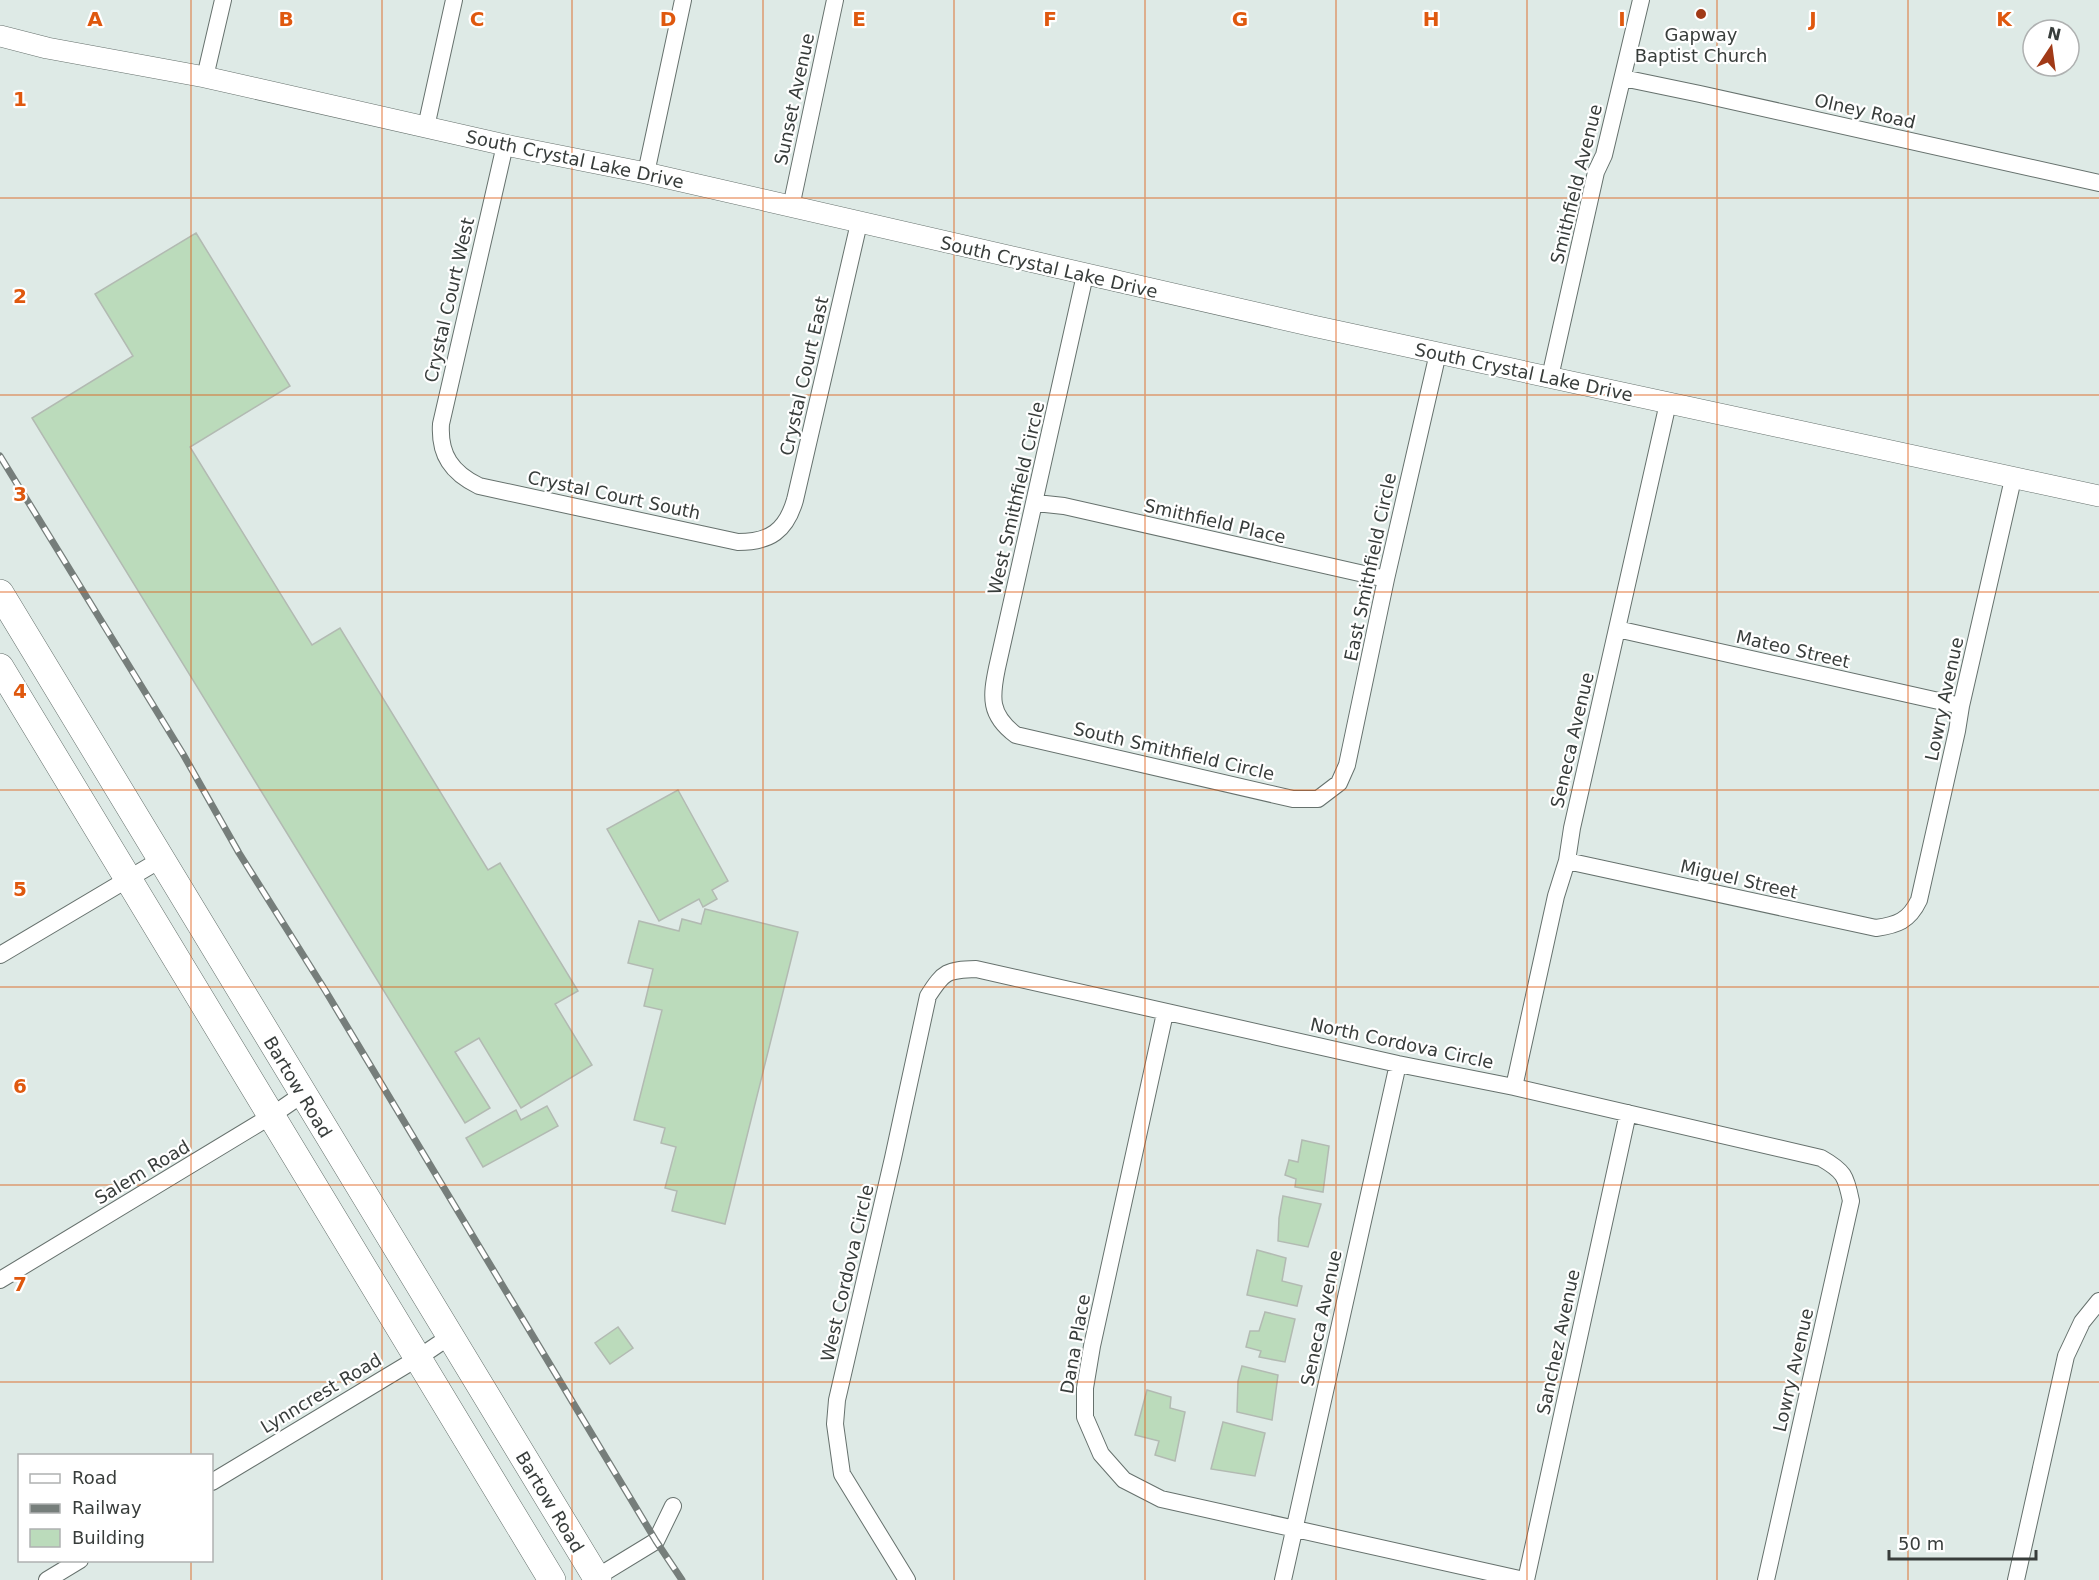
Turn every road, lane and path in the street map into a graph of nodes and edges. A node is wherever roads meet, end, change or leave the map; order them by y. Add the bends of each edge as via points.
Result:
1 (223, 0) edge
2 (454, 0) edge
3 (683, 0) edge
4 (836, 0) edge
5 (1641, 0) edge
6 (0, 36) edge
7 (205, 77) junction
8 (1623, 78) junction
9 (426, 127) junction
10 (505, 145) junction
11 (646, 173) junction
12 (2099, 183) edge
13 (791, 207) junction
14 (859, 223) junction
15 (1085, 275) junction
16 (1438, 353) junction
17 (1550, 377) junction
18 (1668, 402) junction
19 (449, 462) joint
20 (2013, 479) junction
21 (2099, 496) edge
22 (1036, 503) junction
23 (776, 532) joint
24 (1386, 579) junction
25 (0, 593) edge
26 (1617, 629) junction
27 (0, 668) edge
28 (1961, 706) junction
29 (1004, 727) joint
30 (1335, 787) joint
31 (160, 860) junction
32 (1567, 861) junction
33 (126, 878) junction
34 (1902, 920) joint
35 (0, 955) edge
36 (953, 970) joint
37 (1165, 1012) junction
38 (1398, 1064) junction
39 (1514, 1087) junction
40 (303, 1094) junction
41 (1628, 1113) junction
42 (271, 1116) junction
43 (1839, 1170) joint
44 (0, 1280) edge
45 (2099, 1301) edge
46 (449, 1337) junction
47 (418, 1358) junction
48 (213, 1481) edge
49 (673, 1506) dead end
50 (1296, 1529) junction
51 (77, 1562) edge
52 (595, 1579) edge
53 (47, 1580) edge
54 (552, 1580) edge
55 (907, 1580) edge
56 (1283, 1580) edge
57 (1525, 1580) edge
58 (1766, 1580) edge
59 (2016, 1580) edge

1 - 7 street
2 - 9 street
3 - 11 street
4 - 13 street, Sunset Avenue
5 - 8 street, Smithfield Avenue
6 - 7 street, South Crystal Lake Drive
7 - 9 street, South Crystal Lake Drive
8 - 12 street, Olney Road
8 - 17 street, Smithfield Avenue via 1596,172
9 - 10 street, South Crystal Lake Drive
10 - 11 street, South Crystal Lake Drive
10 - 19 street, Crystal Court West via 441,424 440,438
11 - 13 street, South Crystal Lake Drive
13 - 14 street, South Crystal Lake Drive
14 - 15 street, South Crystal Lake Drive
14 - 23 street, Crystal Court East via 795,500 790,517
15 - 16 street, South Crystal Lake Drive
15 - 22 street, West Smithfield Circle
16 - 17 street, South Crystal Lake Drive
16 - 24 street, East Smithfield Circle
17 - 18 street, South Crystal Lake Drive
18 - 20 street, South Crystal Lake Drive
18 - 26 street, Seneca Avenue
19 - 23 street, Crystal Court South via 463,478 479,486 727,540 757,542
20 - 21 street, South Crystal Lake Drive
20 - 28 street, Lowry Avenue
22 - 24 street, Smithfield Place via 1064,506
22 - 29 street, West Smithfield Circle via 992,694
24 - 30 street, East Smithfield Circle via 1347,765
25 - 31 main road, Bartow Road
26 - 28 street, Mateo Street
26 - 32 street, Seneca Avenue
27 - 33 main road, Bartow Road
28 - 34 street, Lowry Avenue via 1919,900 1914,911
29 - 30 street, South Smithfield Circle via 1016,735 1293,799 1318,799
31 - 33 street
31 - 40 main road, Bartow Road
32 - 34 street, Miguel Street via 1876,928 1896,925
32 - 39 street, Seneca Avenue
33 - 35 street
33 - 42 main road, Bartow Road
36 - 37 street, North Cordova Circle via 976,969
36 - 55 street, West Cordova Circle via 939,979 928,996 837,1400 835,1424 842,1474
37 - 38 street, North Cordova Circle
37 - 50 street, Dana Place via 1092,1346 1085,1417 1101,1454 1124,1480 1161,1499
38 - 39 street, North Cordova Circle
38 - 50 street, Seneca Avenue
39 - 41 street, North Cordova Circle
40 - 42 street, Salem Road
40 - 46 main road, Bartow Road
41 - 43 street, North Cordova Circle via 1821,1158
41 - 57 street, Sanchez Avenue
42 - 44 street, Salem Road
42 - 47 main road, Bartow Road
43 - 58 street, Lowry Avenue via 1847,1181 1851,1201
45 - 59 street via 2082,1322 2067,1356
46 - 47 street, Lynncrest Road
46 - 52 main road, Bartow Road
47 - 48 street, Lynncrest Road
47 - 54 main road, Bartow Road
49 - 52 street via 656,1541
50 - 56 street, Seneca Avenue
50 - 57 street, Dana Place
51 - 53 street

